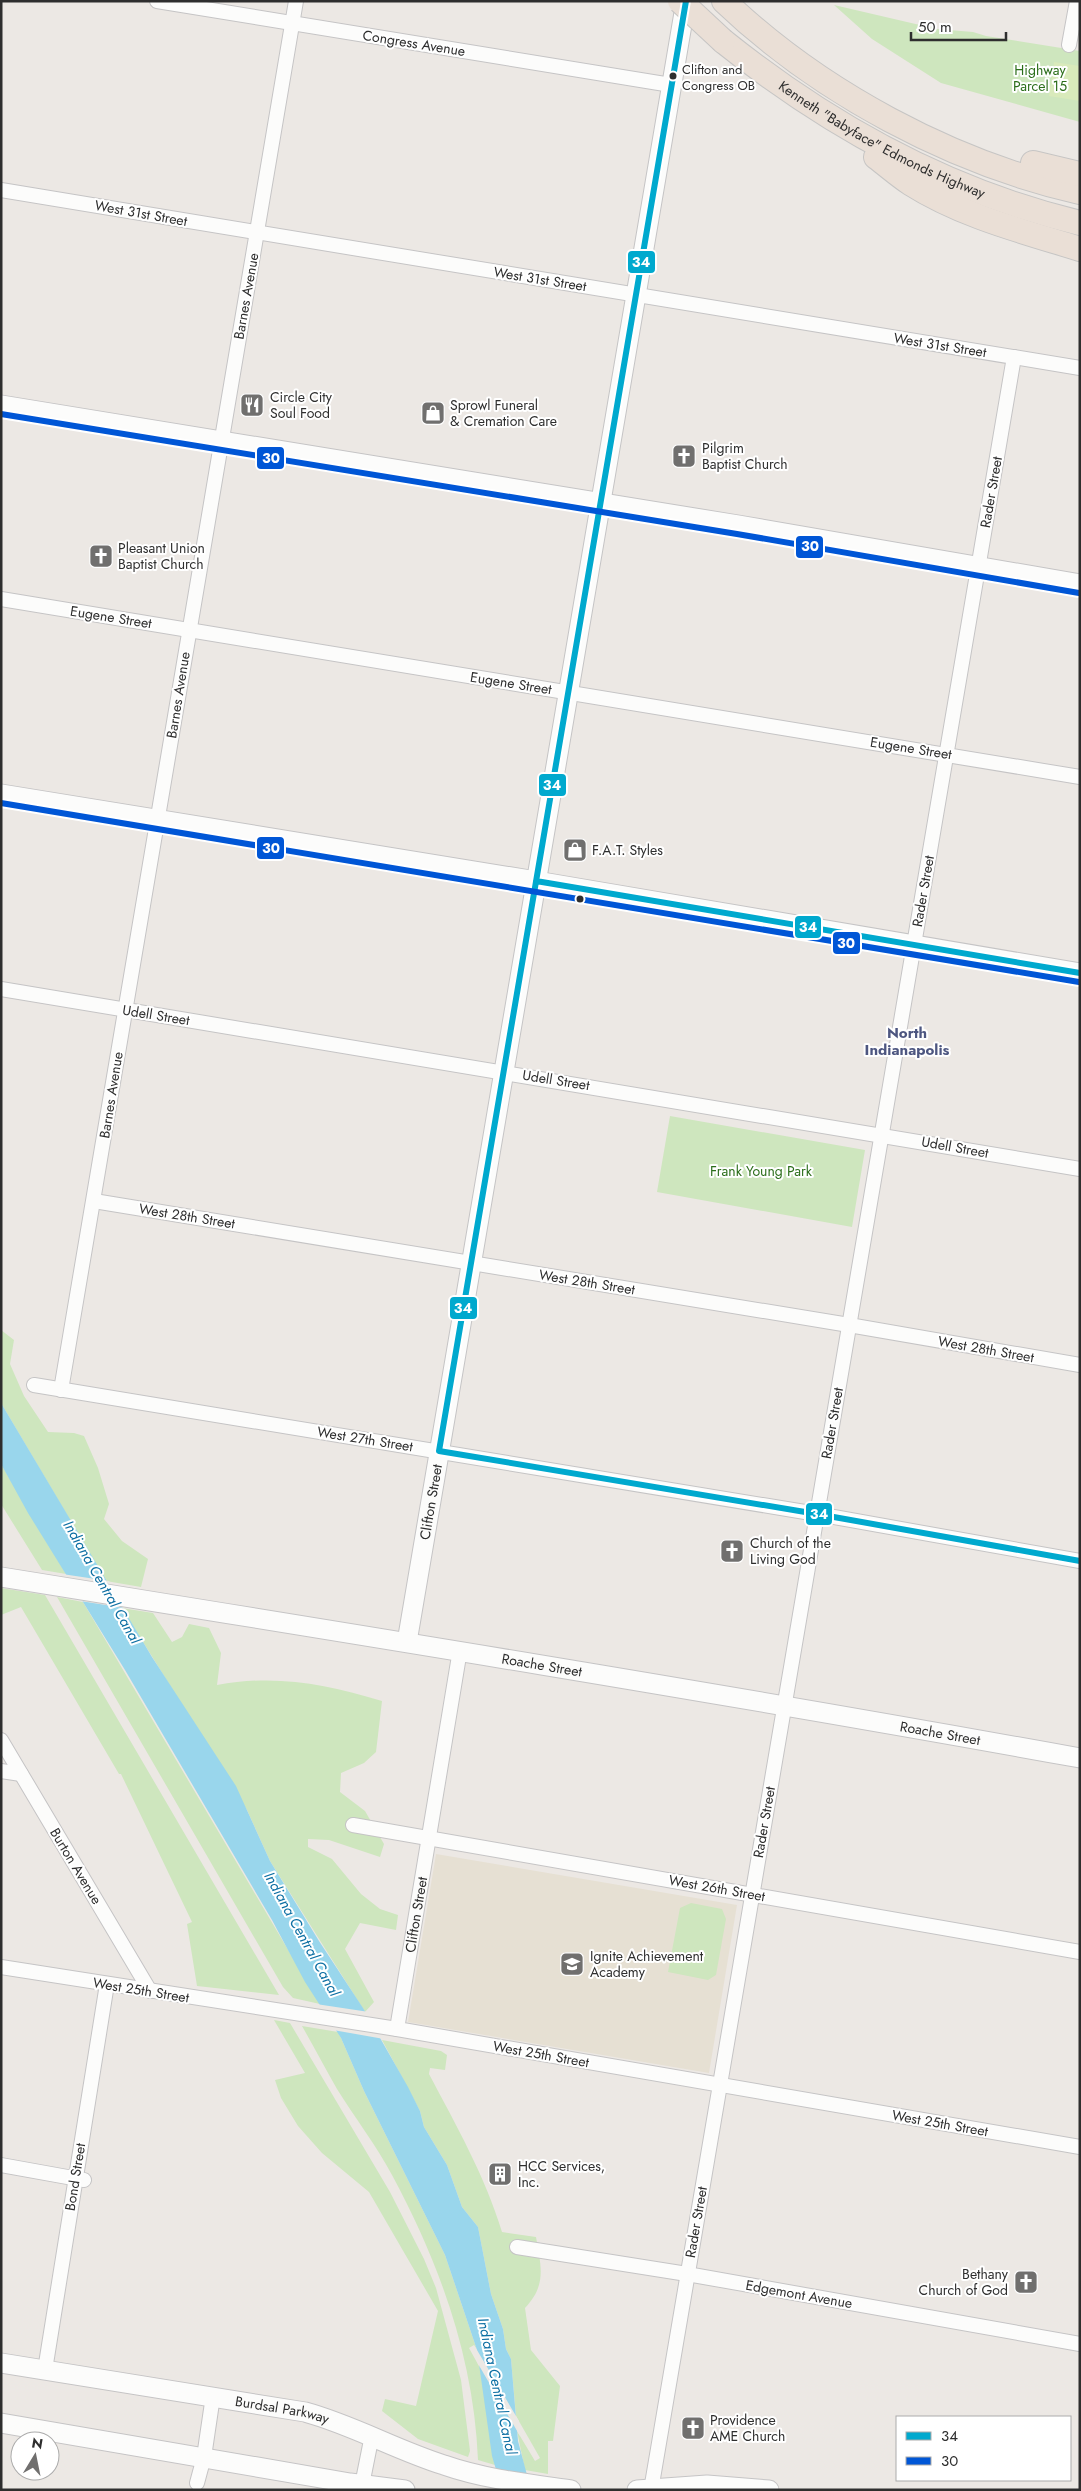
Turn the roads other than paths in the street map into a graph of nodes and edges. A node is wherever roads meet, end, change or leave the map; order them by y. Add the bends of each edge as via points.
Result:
1 (157, 1) edge
2 (296, 1) edge
3 (680, 1) edge
4 (686, 1) edge
5 (1077, 1) edge
6 (726, 4) edge
7 (292, 24) junction
8 (1069, 45) dead end
9 (671, 85) junction
10 (801, 100) junction
11 (890, 119) junction
12 (1080, 174) edge
13 (1, 190) edge
14 (1080, 192) edge
15 (1080, 223) edge
16 (256, 233) junction
17 (1080, 250) edge
18 (636, 295) junction
19 (1014, 357) junction
20 (1080, 368) edge
21 (1, 405) edge
22 (221, 441) junction
23 (599, 502) junction
24 (978, 566) junction
25 (1080, 584) edge
26 (1, 599) edge
27 (189, 630) junction
28 (567, 692) junction
29 (946, 754) junction
30 (1080, 777) edge
31 (1, 794) edge
32 (157, 820) junction
33 (536, 881) junction
34 (914, 945) junction
35 (1080, 974) edge
36 (1, 989) edge
37 (124, 1010) junction
38 (504, 1072) junction
39 (882, 1134) junction
40 (1080, 1169) edge
41 (94, 1201) junction
42 (472, 1264) junction
43 (849, 1325) junction
44 (1080, 1365) edge
45 (34, 1385) dead end
46 (61, 1390) junction
47 (440, 1452) junction
48 (817, 1514) junction
49 (1080, 1561) edge
50 (1, 1577) edge
51 (407, 1642) junction
52 (460, 1650) junction
53 (784, 1705) junction
54 (1, 1740) edge
55 (1080, 1758) edge
56 (1, 1771) edge
57 (21, 1774) junction
58 (353, 1825) dead end
59 (430, 1838) junction
60 (752, 1894) junction
61 (1080, 1952) edge
62 (1, 1967) edge
63 (107, 1984) junction
64 (150, 1991) junction
65 (392, 2029) junction
66 (720, 2085) junction
67 (1080, 2148) edge
68 (1, 2165) edge
69 (80, 2179) junction
70 (517, 2247) dead end
71 (688, 2274) junction
72 (1080, 2344) edge
73 (1, 2363) edge
74 (45, 2370) junction
75 (213, 2396) junction
76 (1, 2422) edge
77 (372, 2435) junction
78 (204, 2456) junction
79 (197, 2484) dead end
80 (362, 2487) edge
81 (559, 2488) edge
82 (646, 2489) edge
83 (405, 2490) edge
84 (768, 2490) edge

1 - 7 street, Congress Avenue
2 - 7 street, Barnes Avenue
3 - 10 highway, Kenneth "Babyface" Edmonds Highway, bridge via 723,41
4 - 9 street, Clifton Street
5 - 8 street
6 - 11 highway, Kenneth "Babyface" Edmonds Highway via 832,85
7 - 9 street, Congress Avenue
7 - 16 street, Barnes Avenue
9 - 18 street, Clifton Street
10 - 15 highway, Kenneth "Babyface" Edmonds Highway via 855,134 944,178 1005,202
10 - 17 highway via 936,198 994,222
11 - 12 highway via 1036,164
11 - 14 highway, Kenneth "Babyface" Edmonds Highway via 994,166
13 - 16 street, West 31st Street
16 - 18 street, West 31st Street
16 - 22 street, Barnes Avenue
18 - 19 street, West 31st Street
18 - 23 street, Clifton Street
19 - 20 street, West 31st Street
19 - 24 street, Rader Street
21 - 22 street
22 - 23 street
22 - 27 street, Barnes Avenue
23 - 24 street
23 - 28 street, Clifton Street
24 - 25 street
24 - 29 street, Rader Street
26 - 27 street, Eugene Street
27 - 28 street, Eugene Street
27 - 32 street, Barnes Avenue
28 - 29 street, Eugene Street
28 - 33 street, Clifton Street
29 - 30 street, Eugene Street
29 - 34 street, Rader Street
31 - 32 street
32 - 33 street
32 - 37 street, Barnes Avenue
33 - 34 street
33 - 38 street, Clifton Street
34 - 35 street
34 - 39 street, Rader Street
36 - 37 street, Udell Street
37 - 38 street, Udell Street
37 - 41 street, Barnes Avenue
38 - 39 street, Udell Street
38 - 42 street, Clifton Street
39 - 40 street, Udell Street
39 - 43 street, Rader Street
41 - 42 street, West 28th Street
41 - 46 street, Barnes Avenue
42 - 43 street, West 28th Street
42 - 47 street, Clifton Street
43 - 44 street, West 28th Street
43 - 48 street, Rader Street
45 - 46 street, West 27th Street
46 - 47 street, West 27th Street
47 - 48 street, West 27th Street
47 - 51 street, Clifton Street
48 - 49 street, West 27th Street
48 - 53 street, Rader Street
50 - 51 street, Roache Street
51 - 52 street, Roache Street
52 - 53 street, Roache Street
52 - 59 street, Clifton Street
53 - 55 street, Roache Street
53 - 60 street, Rader Street
54 - 57 street, Burton Avenue
56 - 57 street
57 - 64 street, Burton Avenue
58 - 59 street, West 26th Street
59 - 60 street, West 26th Street
59 - 65 street, Clifton Street
60 - 61 street, West 26th Street
60 - 66 street, Rader Street
62 - 63 street, West 25th Street
63 - 64 street, West 25th Street
63 - 69 street, Bond Street
64 - 65 street, West 25th Street
65 - 66 street, West 25th Street
66 - 67 street, West 25th Street
66 - 71 street, Rader Street
68 - 69 street
69 - 74 street, Bond Street
70 - 71 street, Edgemont Avenue
71 - 72 street, Edgemont Avenue
71 - 82 street, Rader Street
73 - 74 street, Burdsal Parkway
74 - 75 street, Burdsal Parkway
75 - 77 street, Burdsal Parkway via 304,2412
75 - 78 street
76 - 78 street
77 - 80 street
77 - 81 street, Burdsal Parkway via 431,2461 482,2475
78 - 79 street
78 - 80 street
80 - 83 street
82 - 84 street via 712,2485

